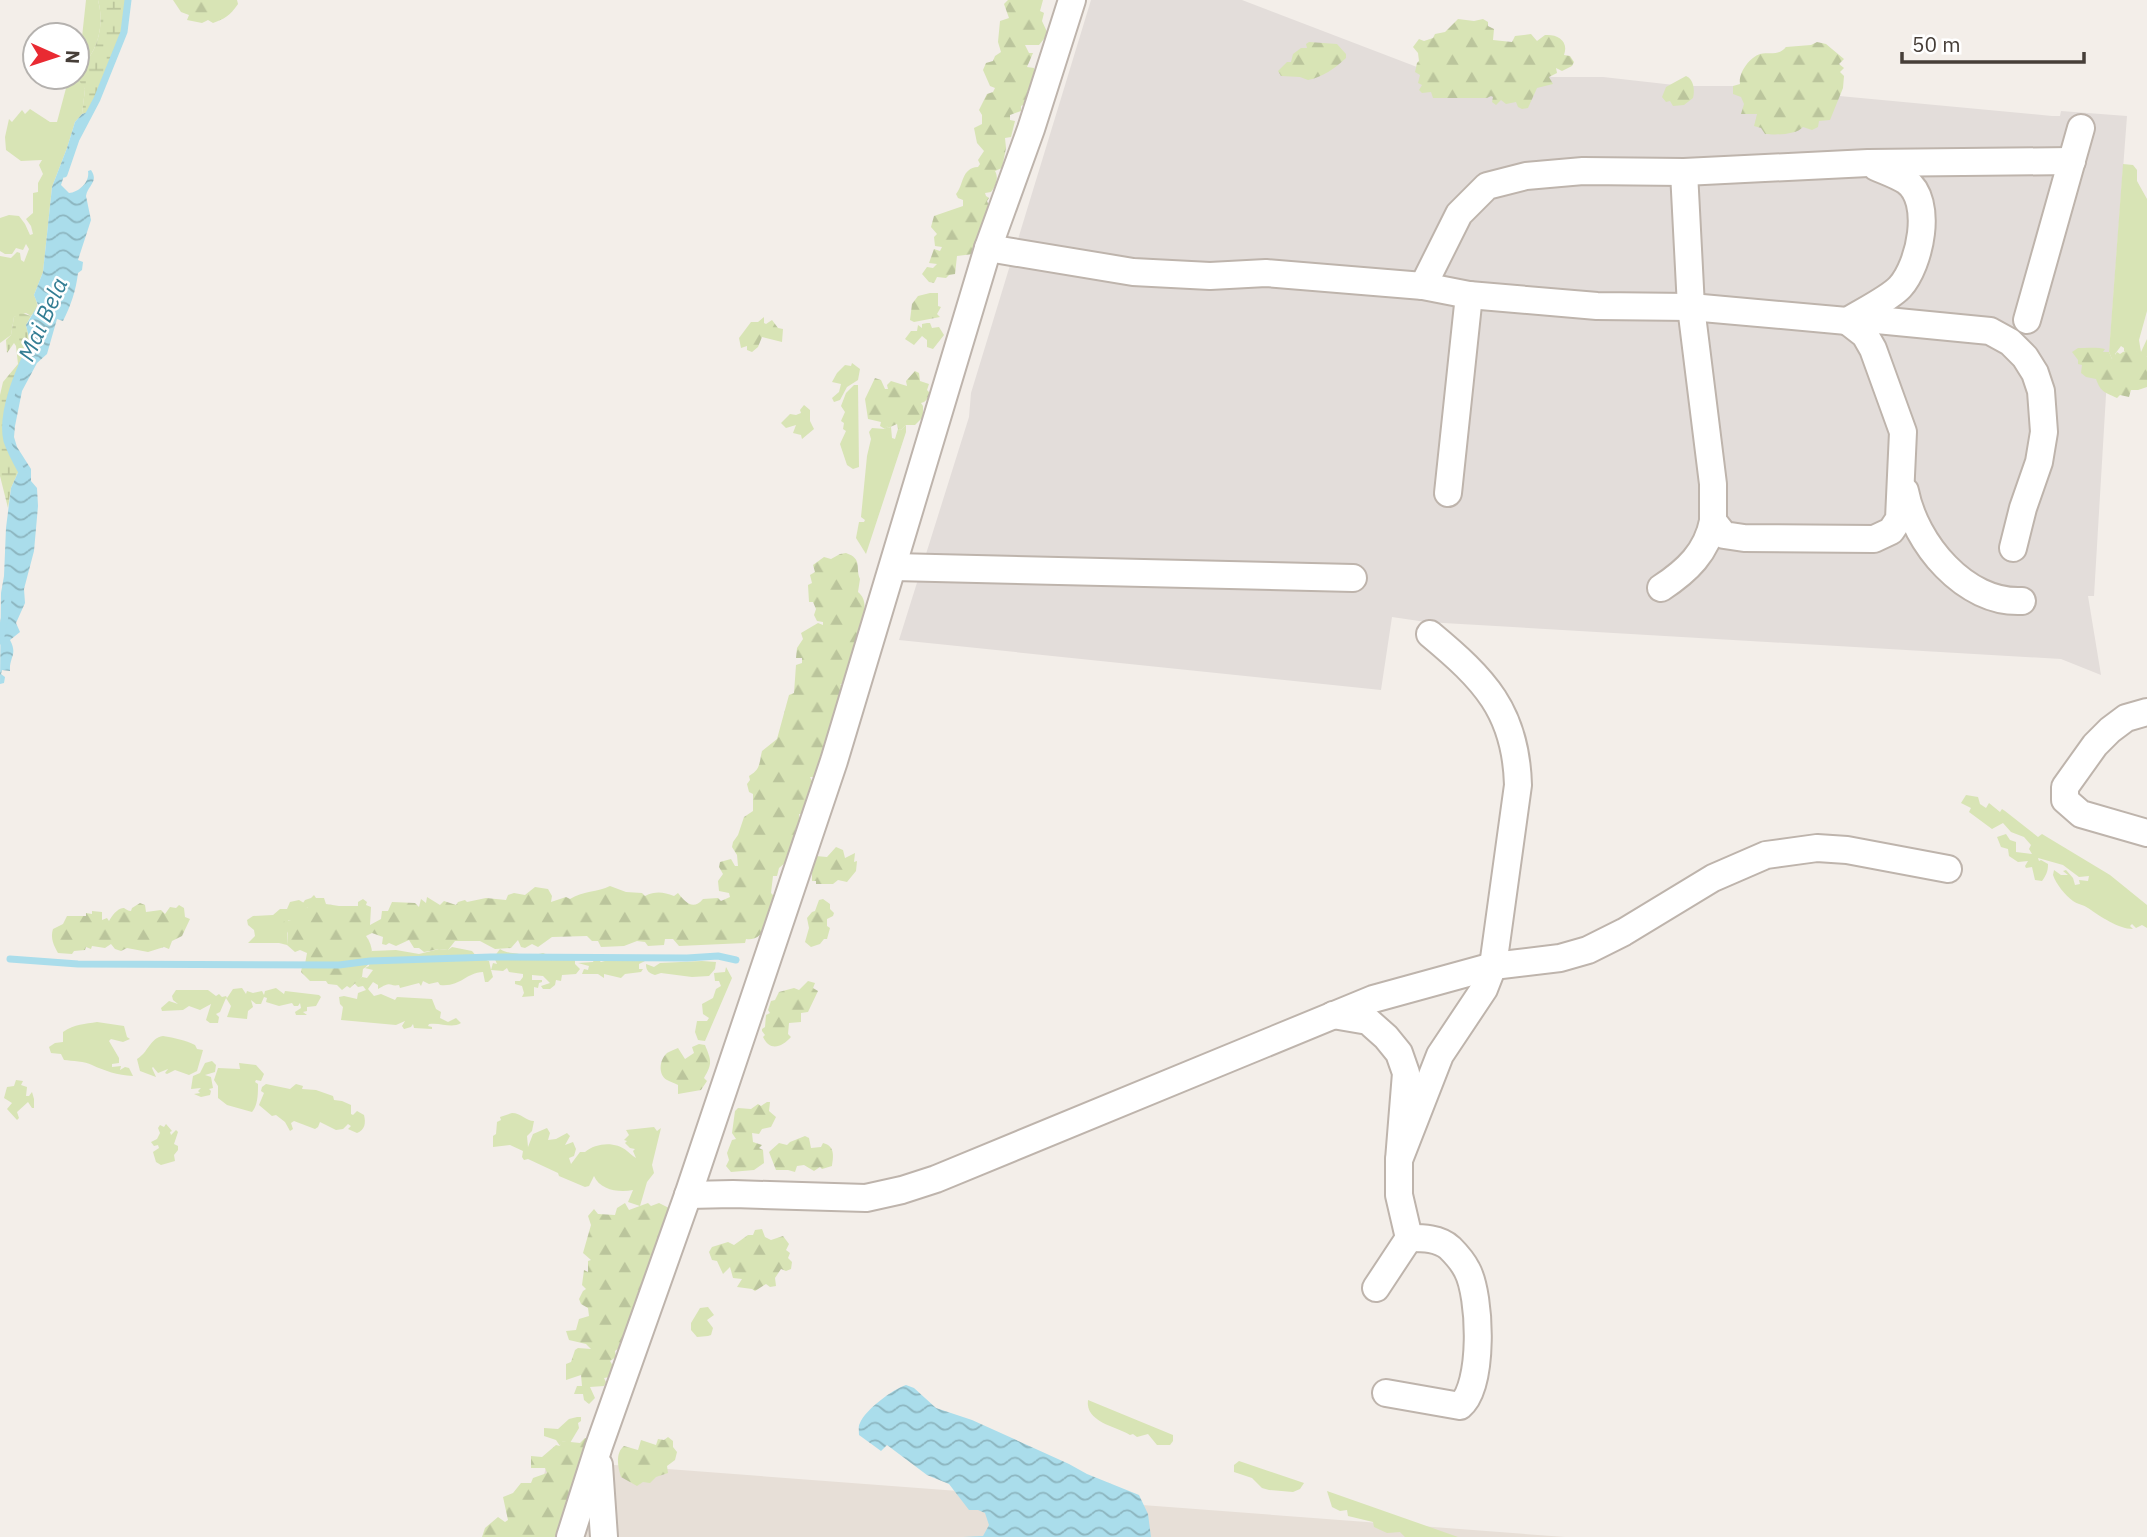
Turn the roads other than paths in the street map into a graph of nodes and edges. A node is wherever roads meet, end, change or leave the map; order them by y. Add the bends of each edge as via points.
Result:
1 (1072, 0) edge
2 (2081, 128) dead end
3 (2072, 161) junction
4 (1868, 163) junction
5 (1684, 172) junction
6 (988, 248) junction
7 (1423, 286) junction
8 (1900, 287) junction
9 (1469, 295) junction
10 (1691, 307) junction
11 (1877, 320) junction
12 (2027, 320) junction
13 (1847, 321) junction
14 (1990, 331) junction
15 (1873, 349) junction
16 (2029, 363) junction
17 (1901, 472) junction
18 (1448, 493) dead end
19 (1713, 520) junction
20 (2013, 548) dead end
21 (894, 567) junction
22 (1353, 578) dead end
23 (1661, 588) dead end
24 (2022, 601) dead end
25 (1430, 634) dead end
26 (2147, 712) edge
27 (2147, 833) edge
28 (1948, 869) dead end
29 (1493, 966) junction
30 (1331, 1015) junction
31 (1399, 1160) junction
32 (688, 1195) junction
33 (1409, 1238) junction
34 (1376, 1288) dead end
35 (1386, 1393) dead end
36 (599, 1446) junction
37 (570, 1537) edge
38 (604, 1537) edge

1 - 6 street
2 - 3 street
3 - 4 street
3 - 12 street
4 - 5 street
4 - 8 street via 1908,182 1921,205 1916,258
5 - 7 street via 1583,171 1526,176 1487,186 1459,214
5 - 10 street
6 - 7 street via 1133,272 1266,274
6 - 21 street
7 - 9 street
8 - 11 street
8 - 13 street
9 - 10 street via 1597,306
9 - 18 street
10 - 13 street
10 - 19 street via 1713,484
11 - 13 street
11 - 14 street
11 - 15 street
12 - 14 street
12 - 16 street
13 - 15 street via 1865,335
14 - 16 street via 2010,342
15 - 17 street via 1903,432
16 - 20 street via 2041,391 2044,432
17 - 19 street via 1899,519 1891,531 1874,539 1744,538 1724,535
17 - 24 street via 1908,507 1920,533 1951,573 1986,595
19 - 23 street via 1702,551
21 - 22 street
21 - 32 street
25 - 29 street via 1481,680 1507,720 1517,768
26 - 27 street via 2126,718 2110,730 2065,787 2066,800 2081,814
28 - 29 street via 1847,850 1817,848 1766,855 1713,878 1588,950
29 - 30 street
29 - 31 street via 1484,989 1440,1055
30 - 31 street via 1368,1021 1399,1053 1406,1073
30 - 32 street via 902,1190 866,1198
31 - 33 street via 1399,1195
32 - 36 street
33 - 34 street
33 - 35 street via 1427,1238 1448,1246 1467,1270 1478,1314 1471,1392 1460,1406
36 - 37 street
36 - 38 street

